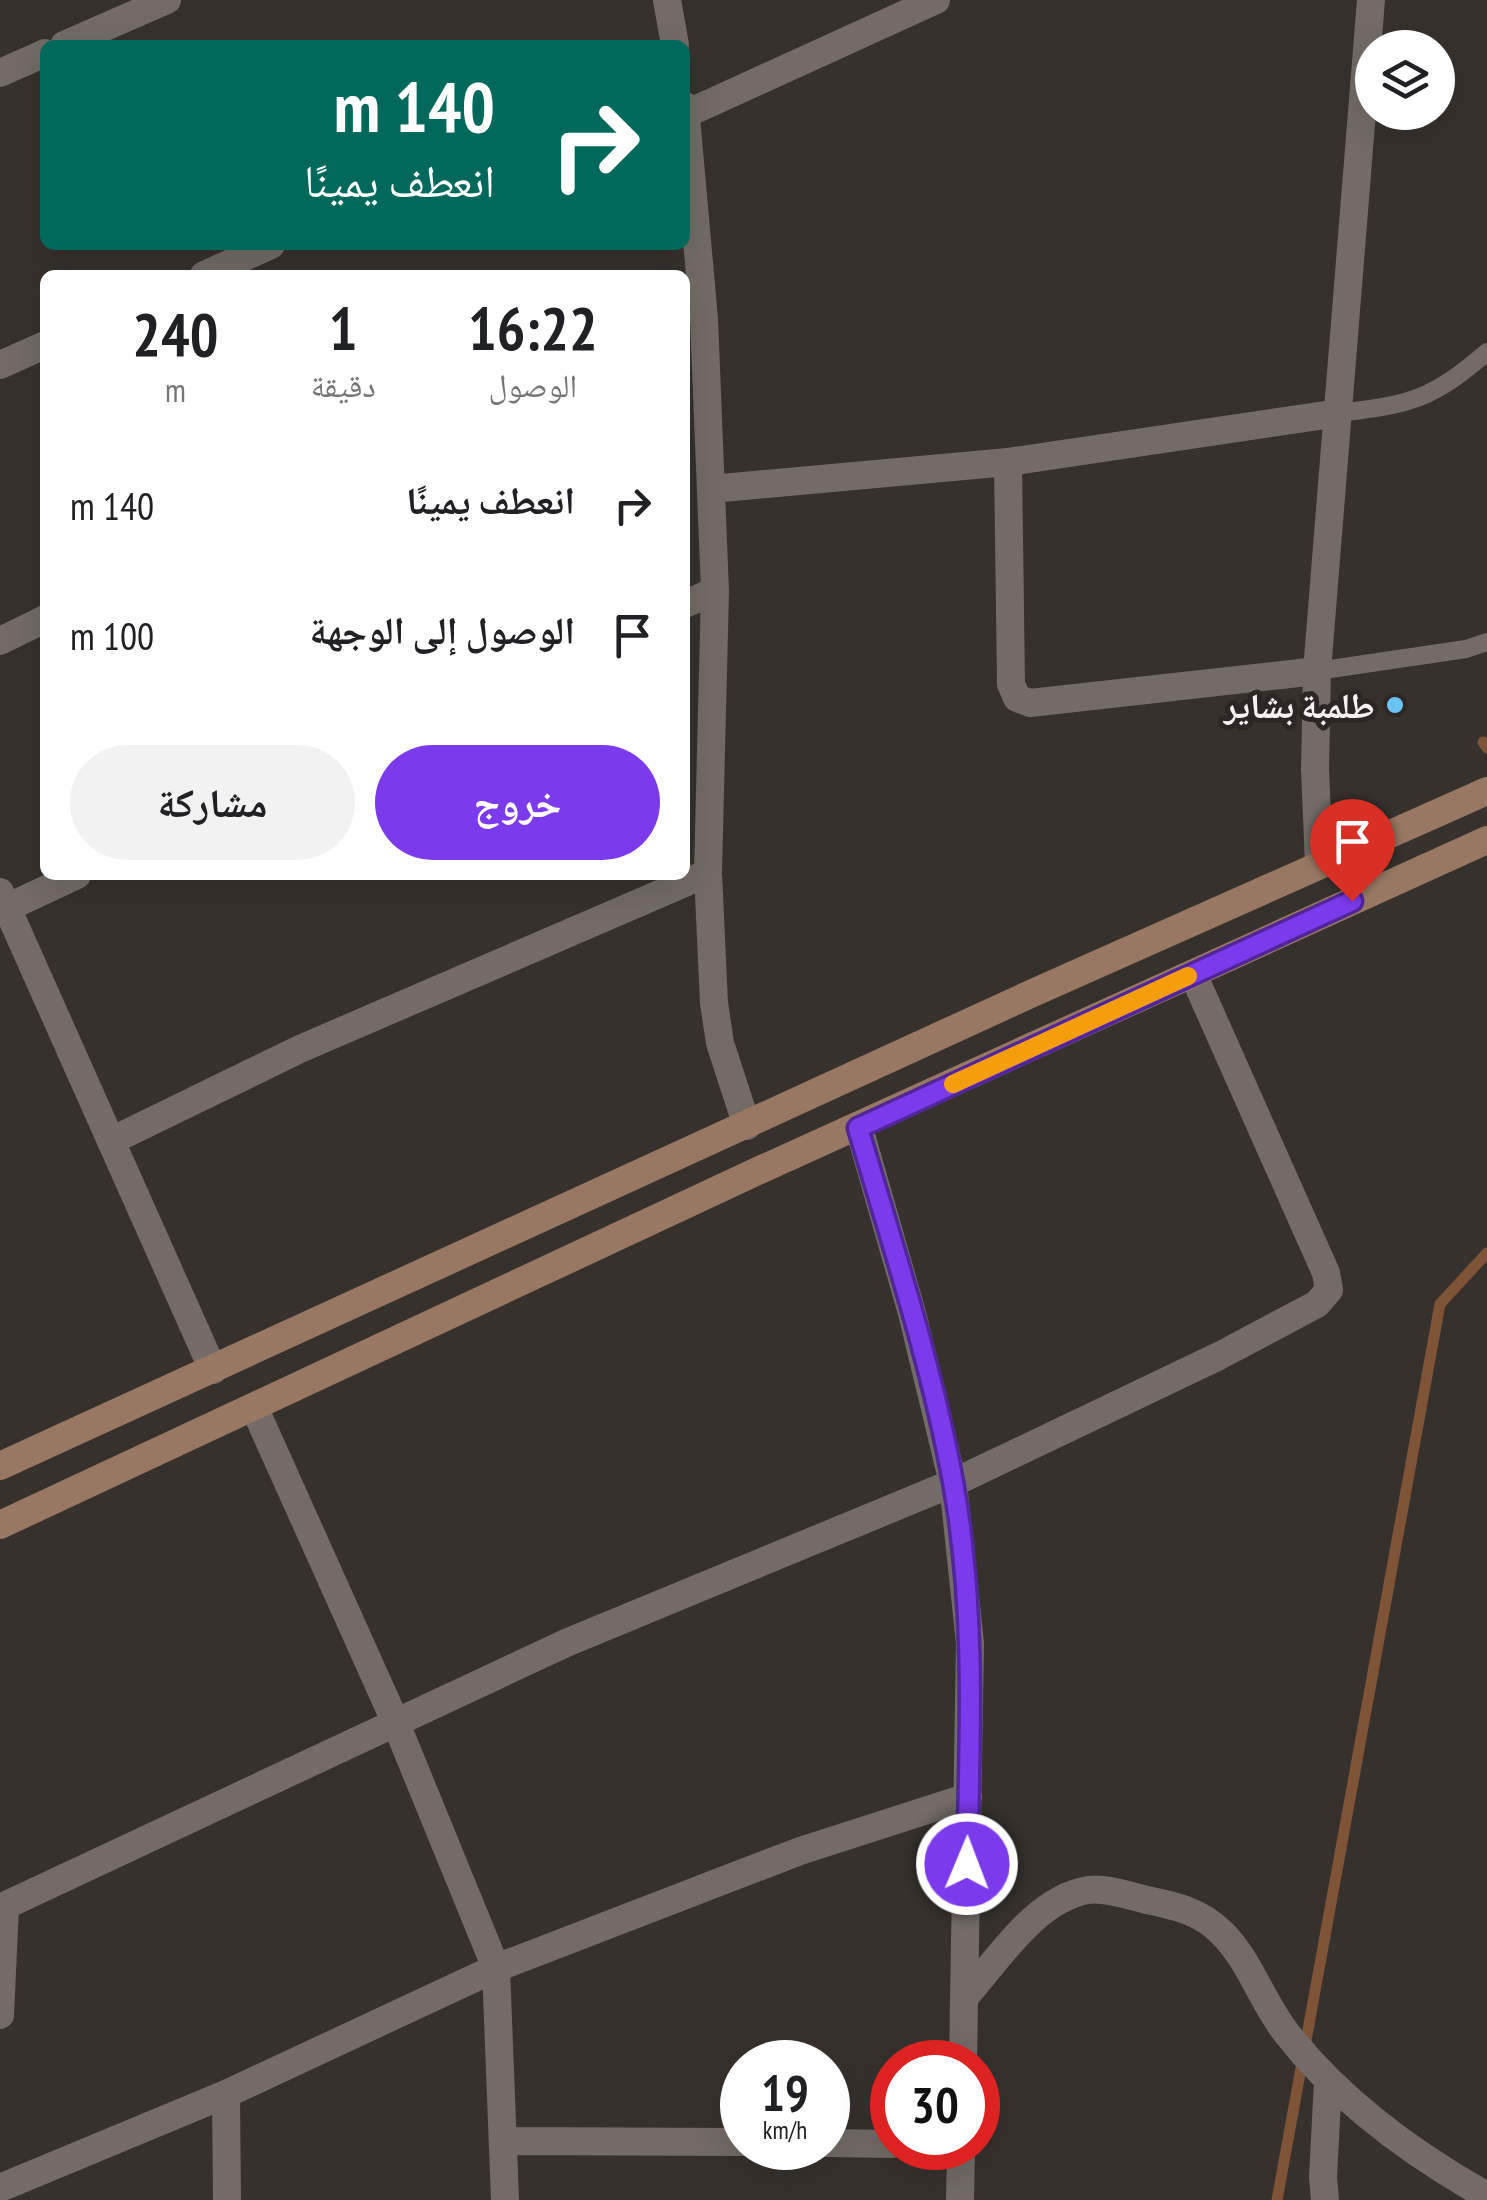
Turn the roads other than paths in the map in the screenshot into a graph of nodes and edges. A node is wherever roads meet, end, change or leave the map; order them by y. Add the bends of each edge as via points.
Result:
1 (166, 0) edge
2 (667, 0) edge
3 (936, 0) edge
4 (1371, 0) edge
5 (75, 40) edge
6 (674, 40) edge
7 (40, 56) edge
8 (2, 68) edge
9 (690, 112) edge
10 (690, 219) edge
11 (260, 250) edge
12 (215, 270) edge
13 (694, 324) edge
14 (40, 346) edge
15 (1487, 352) edge
16 (3, 355) edge
17 (1339, 413) junction
18 (1008, 462) junction
19 (711, 489) junction
20 (716, 591) junction
21 (690, 602) edge
22 (40, 621) edge
23 (0, 641) edge
24 (1487, 642) edge
25 (1318, 671) junction
26 (1487, 791) edge
27 (1487, 840) edge
28 (1319, 864) junction
29 (708, 873) junction
30 (64, 880) edge
31 (2, 903) edge
32 (1193, 974) junction
33 (747, 1126) junction
34 (858, 1128) junction
35 (111, 1141) junction
36 (213, 1370) junction
37 (254, 1406) junction
38 (0, 1466) edge
39 (953, 1483) junction
40 (0, 1524) edge
41 (394, 1721) junction
42 (968, 1797) junction
43 (2, 1907) edge
44 (496, 1968) junction
45 (964, 1998) junction
46 (0, 2014) edge
47 (963, 2040) edge
48 (1328, 2081) junction
49 (226, 2094) junction
50 (504, 2141) junction
51 (720, 2142) edge
52 (961, 2170) edge
53 (0, 2188) edge
54 (1487, 2196) edge
55 (227, 2200) edge
56 (505, 2200) edge
57 (960, 2200) edge
58 (1326, 2200) edge

1 - 5 street
2 - 6 street
3 - 9 street
4 - 17 street
7 - 8 street
10 - 13 street
11 - 12 street
13 - 19 street
14 - 16 street
15 - 17 lane via 1448,385 1402,406
17 - 18 street
17 - 25 street
18 - 19 street
18 - 25 street via 1011,684 1017,698 1030,703
19 - 20 street
20 - 21 street
20 - 29 street
22 - 23 street
24 - 25 lane
25 - 28 street
26 - 28 main road
27 - 32 main road
28 - 33 main road
29 - 33 street via 720,1043
29 - 35 street via 300,1049
30 - 31 street
31 - 35 street
32 - 34 main road
32 - 39 street via 1329,1290 1317,1304 1219,1356
33 - 36 main road
34 - 37 main road
34 - 39 street
35 - 36 street
36 - 38 main road
37 - 40 main road
37 - 41 street
39 - 41 street
39 - 42 street via 970,1643
41 - 43 street
41 - 44 street
42 - 44 street via 800,1850
42 - 45 street
43 - 46 street
44 - 49 street
44 - 50 street
45 - 47 street
45 - 48 street via 1058,1898 1092,1888 1190,1909 1222,1932 1285,2032
48 - 54 street via 1438,2169
48 - 58 street
49 - 53 street
49 - 55 street
50 - 51 street
50 - 56 street
52 - 57 street

